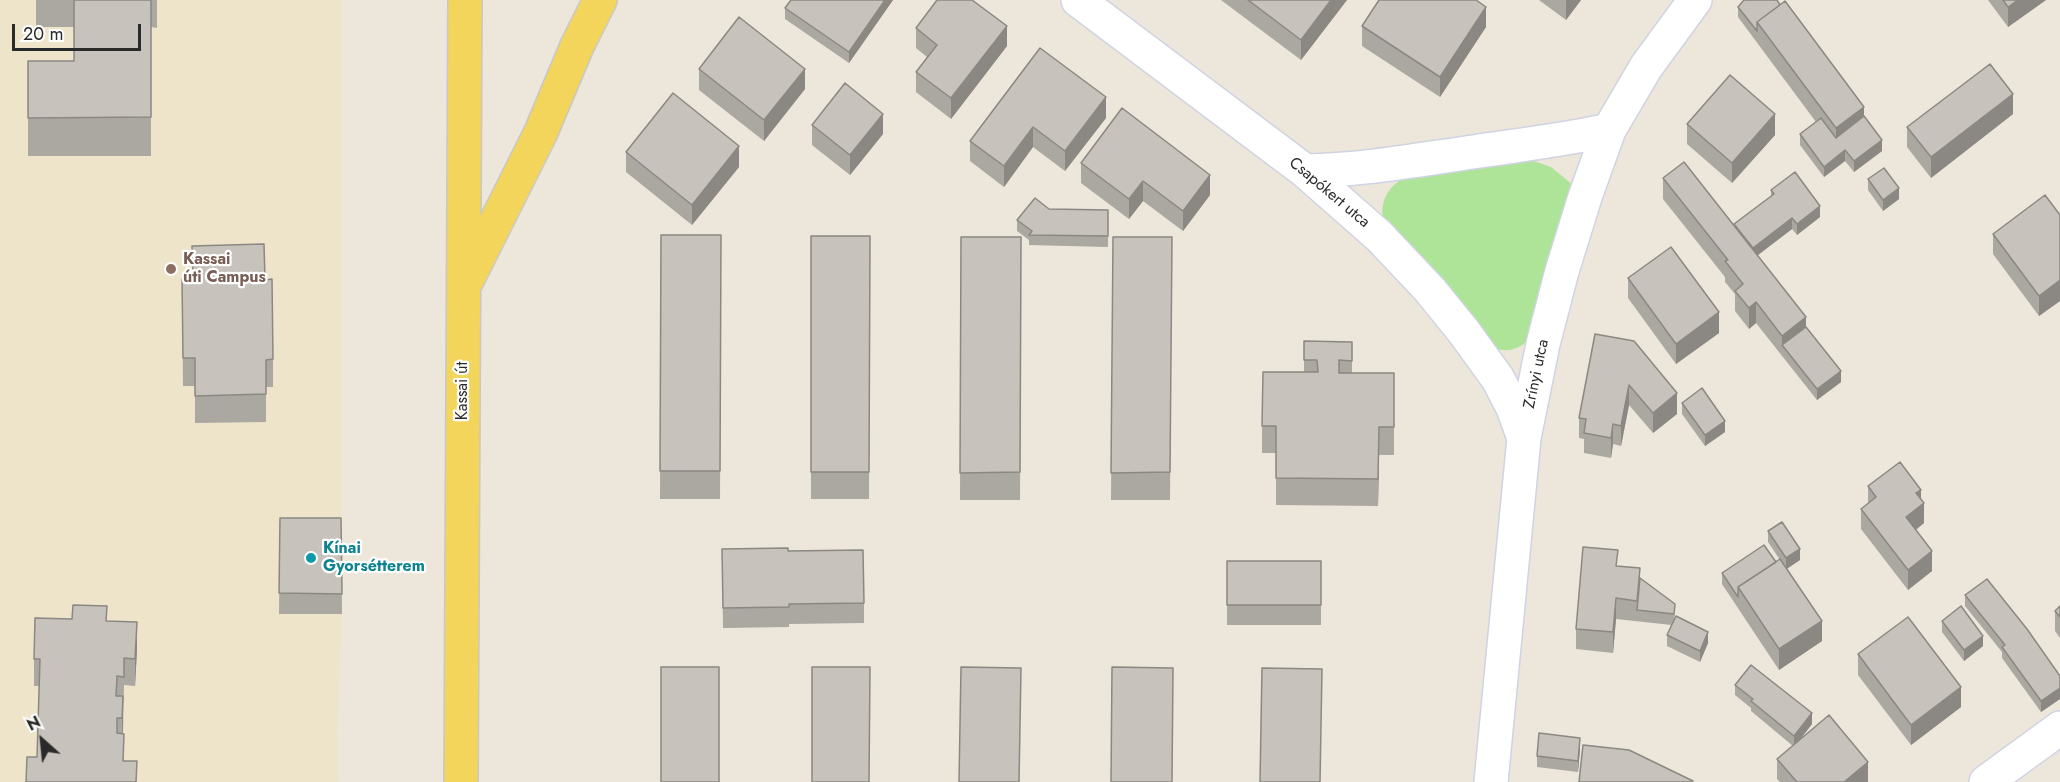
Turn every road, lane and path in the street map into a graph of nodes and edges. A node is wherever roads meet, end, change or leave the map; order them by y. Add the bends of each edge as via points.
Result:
1 (465, 0) edge
2 (600, 0) edge
3 (1078, 0) edge
4 (1695, 0) edge
5 (1609, 130) junction
6 (1305, 171) junction
7 (463, 290) junction
8 (1524, 438) junction
9 (2060, 728) edge
10 (462, 782) edge
11 (1491, 782) edge
12 (1986, 782) edge

1 - 7 main road, Kassai út
2 - 7 main road via 542,132
3 - 6 street, Csapókert utca
4 - 5 street, Zrínyi utca via 1646,67
5 - 6 street via 1380,166
5 - 8 street, Zrínyi utca via 1562,272
6 - 8 street, Csapókert utca via 1379,236 1430,290 1498,379
7 - 10 main road, Kassai út
8 - 11 street, Zrínyi utca
9 - 12 street

